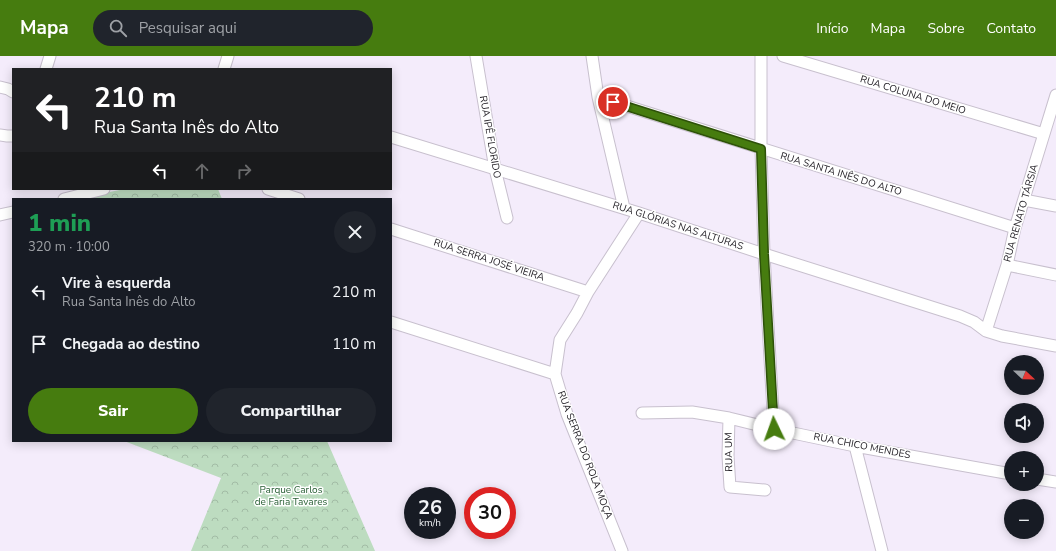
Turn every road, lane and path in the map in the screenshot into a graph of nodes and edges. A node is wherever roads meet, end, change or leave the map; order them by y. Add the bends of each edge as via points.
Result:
1 (50, 56) edge
2 (228, 56) edge
3 (476, 56) edge
4 (592, 56) edge
5 (761, 56) edge
6 (783, 56) edge
7 (46, 68) edge
8 (224, 68) edge
9 (0, 87) edge
10 (12, 91) edge
11 (1056, 95) edge
12 (598, 97) junction
13 (1044, 134) junction
14 (0, 135) edge
15 (12, 136) edge
16 (392, 137) edge
17 (761, 149) junction
18 (495, 169) junction
19 (100, 190) edge
20 (271, 190) edge
21 (68, 198) edge
22 (296, 198) edge
23 (1024, 200) junction
24 (1056, 206) edge
25 (624, 208) junction
26 (12, 212) edge
27 (639, 213) junction
28 (0, 215) edge
29 (508, 218) dead end
30 (1015, 228) junction
31 (392, 229) edge
32 (764, 254) junction
33 (1007, 265) junction
34 (1056, 275) edge
35 (588, 292) junction
36 (392, 322) edge
37 (986, 330) junction
38 (1056, 346) edge
39 (555, 374) junction
40 (642, 413) dead end
41 (729, 418) junction
42 (774, 429) junction
43 (855, 446) junction
44 (1004, 473) edge
45 (1044, 480) edge
46 (1056, 482) edge
47 (765, 490) dead end
48 (622, 551) edge
49 (882, 551) edge

1 - 7 street
2 - 8 street
3 - 18 street, RUA IPÊ FLORIDO
4 - 12 street
5 - 17 street
6 - 13 street, RUA COLUNA DO MEIO
9 - 10 street
11 - 13 street, RUA RENATO TÁRSIA
12 - 17 street, RUA SANTA INÊS DO ALTO
12 - 25 street
13 - 23 street, RUA RENATO TÁRSIA
14 - 15 street
16 - 18 street, RUA GLÓRIAS NAS ALTURAS
17 - 30 street, RUA SANTA INÊS DO ALTO
17 - 32 street
18 - 25 street, RUA GLÓRIAS NAS ALTURAS
18 - 29 street, RUA IPÊ FLORIDO
19 - 21 street
20 - 22 street
23 - 24 street
23 - 30 street, RUA RENATO TÁRSIA
25 - 27 street, RUA GLÓRIAS NAS ALTURAS
26 - 28 street
27 - 32 street, RUA GLÓRIAS NAS ALTURAS
27 - 35 street, RUA SERRA DO ROLA MOÇA
30 - 33 street, RUA RENATO TÁRSIA
31 - 35 street, RUA SERRA JOSÉ VIEIRA
32 - 37 street, RUA GLÓRIAS NAS ALTURAS via 960,316
32 - 42 street
33 - 34 street
33 - 37 street, RUA RENATO TÁRSIA
35 - 39 street, RUA SERRA DO ROLA MOÇA via 560,340
36 - 39 street
37 - 38 street, RUA GLÓRIAS NAS ALTURAS via 1002,336
39 - 48 street, RUA SERRA DO ROLA MOÇA via 567,414
40 - 41 street, RUA CHICO MENDES via 692,412
41 - 42 street, RUA CHICO MENDES
41 - 47 street, RUA UM via 730,487
42 - 43 street, RUA CHICO MENDES
43 - 44 street, RUA CHICO MENDES
43 - 49 street
45 - 46 street

